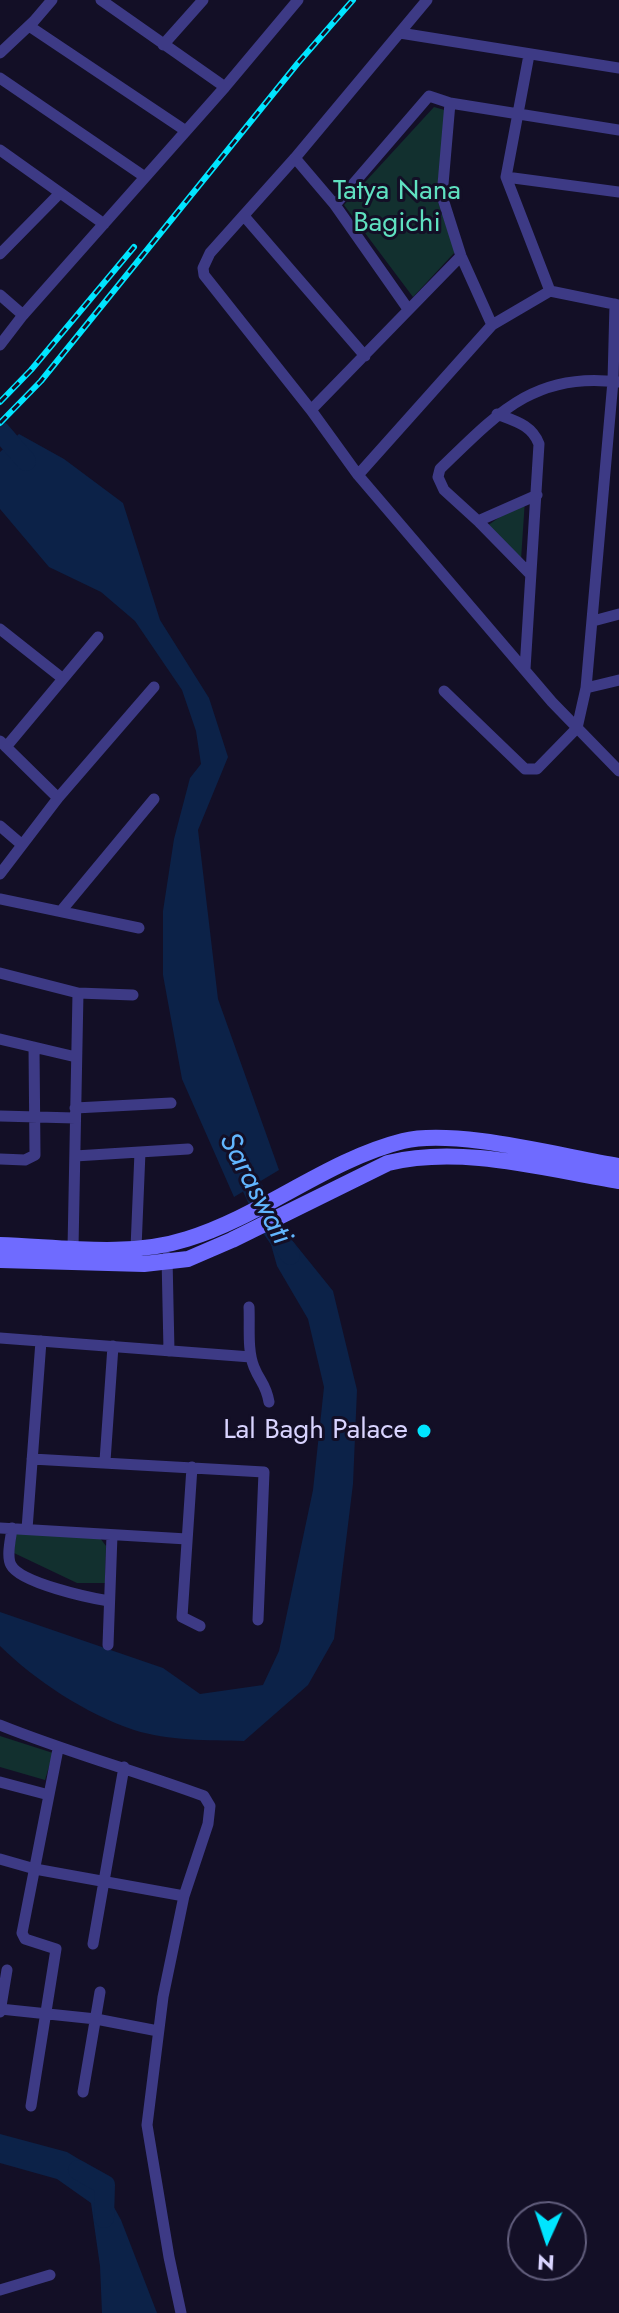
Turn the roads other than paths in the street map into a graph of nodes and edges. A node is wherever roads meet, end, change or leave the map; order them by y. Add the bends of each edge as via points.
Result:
1 (52, 0) edge
2 (101, 0) edge
3 (203, 0) edge
4 (298, 0) edge
5 (427, 0) edge
6 (29, 26) junction
7 (400, 33) junction
8 (163, 45) junction
9 (0, 53) edge
10 (529, 55) junction
11 (619, 68) edge
12 (0, 78) edge
13 (225, 87) junction
14 (450, 103) junction
15 (517, 114) junction
16 (619, 130) edge
17 (186, 131) junction
18 (1, 152) edge
19 (295, 158) junction
20 (145, 177) junction
21 (506, 177) junction
22 (619, 192) edge
23 (60, 193) junction
24 (335, 205) junction
25 (244, 216) junction
26 (104, 224) junction
27 (0, 254) edge
28 (461, 256) junction
29 (550, 291) junction
30 (0, 295) edge
31 (617, 304) edge
32 (408, 309) junction
33 (23, 315) junction
34 (492, 325) junction
35 (0, 345) edge
36 (365, 356) junction
37 (616, 381) edge
38 (311, 410) junction
39 (497, 414) junction
40 (358, 475) junction
41 (537, 495) junction
42 (478, 521) junction
43 (530, 574) junction
44 (619, 614) edge
45 (593, 621) junction
46 (0, 629) edge
47 (98, 637) dead end
48 (525, 669) junction
49 (62, 678) junction
50 (619, 680) edge
51 (154, 687) dead end
52 (586, 688) junction
53 (444, 691) dead end
54 (577, 728) junction
55 (3, 744) edge
56 (619, 771) edge
57 (58, 798) junction
58 (154, 799) dead end
59 (0, 826) edge
60 (21, 844) junction
61 (0, 874) edge
62 (0, 899) edge
63 (61, 911) junction
64 (139, 928) dead end
65 (0, 973) edge
66 (78, 993) junction
67 (133, 995) dead end
68 (0, 1039) edge
69 (34, 1047) junction
70 (76, 1057) junction
71 (171, 1103) dead end
72 (75, 1113) junction
73 (0, 1116) edge
74 (36, 1117) junction
75 (188, 1149) dead end
76 (140, 1152) junction
77 (75, 1156) junction
78 (0, 1159) edge
79 (619, 1166) edge
80 (619, 1181) edge
81 (288, 1203) junction
82 (228, 1233) junction
83 (0, 1245) edge
84 (164, 1245) junction
85 (73, 1248) junction
86 (136, 1248) junction
87 (0, 1260) edge
88 (168, 1263) junction
89 (249, 1307) dead end
90 (0, 1338) edge
91 (41, 1341) junction
92 (113, 1346) junction
93 (169, 1351) junction
94 (251, 1357) junction
95 (269, 1402) dead end
96 (32, 1459) junction
97 (105, 1461) junction
98 (192, 1467) junction
99 (6, 1528) edge
100 (27, 1529) junction
101 (112, 1535) junction
102 (187, 1539) junction
103 (109, 1601) junction
104 (258, 1620) dead end
105 (200, 1626) dead end
106 (108, 1645) dead end
107 (0, 1725) edge
108 (58, 1749) junction
109 (124, 1767) junction
110 (0, 1782) edge
111 (49, 1795) junction
112 (0, 1859) edge
113 (35, 1869) junction
114 (104, 1882) junction
115 (184, 1896) junction
116 (93, 1944) dead end
117 (7, 1970) dead end
118 (100, 1992) dead end
119 (0, 2010) edge
120 (47, 2016) junction
121 (96, 2019) junction
122 (158, 2031) junction
123 (83, 2092) dead end
124 (31, 2106) dead end
125 (50, 2275) dead end
126 (0, 2290) edge
127 (181, 2313) edge

1 - 6 street
2 - 8 street
3 - 8 street
4 - 13 street
5 - 7 street
6 - 9 street
6 - 17 street
7 - 10 street
7 - 19 street
8 - 13 street
10 - 11 street
10 - 15 street
12 - 20 street
13 - 17 street
14 - 15 street
14 - 24 street via 429,96
14 - 28 street via 442,196
15 - 16 street
15 - 21 street
17 - 20 street
18 - 23 street
19 - 24 street
19 - 25 street
20 - 26 street
21 - 22 street
21 - 29 street
23 - 26 street
23 - 27 street
24 - 32 street
25 - 36 street
25 - 38 street via 210,253 204,275
26 - 33 street
28 - 32 street
28 - 34 street
29 - 31 street
29 - 34 street
30 - 33 street
31 - 37 street
32 - 36 street
33 - 35 street
34 - 40 street
36 - 38 street
37 - 39 street via 565,381 536,390
37 - 45 street
38 - 40 street
39 - 41 street via 525,425 536,436
39 - 42 street via 440,469 438,477 444,490
40 - 48 street
41 - 42 street
41 - 43 street
42 - 43 street
43 - 48 street
44 - 45 street
45 - 52 street
46 - 49 street
47 - 49 street
48 - 54 street
49 - 55 street
50 - 52 street
51 - 57 street
52 - 54 street
53 - 54 street via 525,769 537,769
54 - 56 street
55 - 57 street
57 - 60 street
58 - 63 street
59 - 60 street
60 - 61 street
62 - 63 street
63 - 64 street
65 - 66 street
66 - 67 street
66 - 70 street
68 - 69 street
69 - 70 street
69 - 74 street
70 - 72 street
71 - 72 street
72 - 74 street
72 - 77 street
73 - 74 street
74 - 78 street via 35,1155
75 - 76 street
76 - 77 street
76 - 86 street
77 - 85 street
79 - 81 main road via 486,1143 404,1141 339,1167
80 - 81 main road via 505,1162 414,1157
81 - 82 main road
82 - 84 main road
82 - 88 main road via 188,1259
83 - 85 main road
84 - 86 main road
84 - 88 street
85 - 86 main road
87 - 88 main road
88 - 93 street
89 - 94 street
90 - 91 street
91 - 92 street
91 - 96 street
92 - 93 street
92 - 97 street
93 - 94 street
94 - 95 street
96 - 97 street
96 - 100 street
97 - 98 street
98 - 102 street
98 - 104 street via 264,1472
99 - 100 street
99 - 103 street via 15,1570 70,1594
100 - 101 street
101 - 102 street
101 - 103 street
102 - 105 street via 182,1617
103 - 106 street
107 - 108 street
108 - 109 street
108 - 111 street
109 - 114 street
109 - 115 street via 204,1796 210,1806
110 - 111 street
111 - 113 street
112 - 113 street
113 - 114 street
113 - 120 street via 22,1933 25,1939 56,1949
114 - 115 street
114 - 116 street
115 - 122 street
117 - 119 street
118 - 121 street
119 - 120 street
120 - 121 street
120 - 124 street
121 - 122 street
121 - 123 street
122 - 127 street via 147,2125
125 - 126 street

